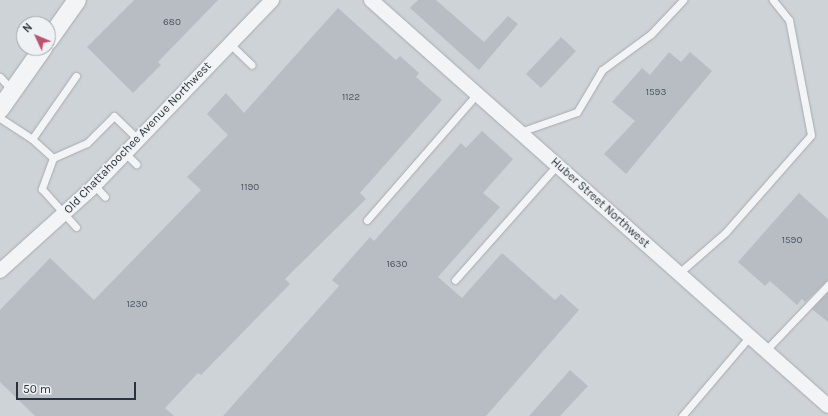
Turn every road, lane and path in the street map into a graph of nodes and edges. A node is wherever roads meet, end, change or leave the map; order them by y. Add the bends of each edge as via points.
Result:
1 (78, 0) edge
2 (371, 0) edge
3 (683, 0) edge
4 (773, 0) edge
5 (265, 3) edge
6 (56, 31) edge
7 (230, 44) junction
8 (37, 56) edge
9 (252, 65) dead end
10 (76, 76) dead end
11 (0, 77) edge
12 (13, 90) junction
13 (477, 94) junction
14 (0, 109) edge
15 (0, 118) edge
16 (520, 132) junction
17 (32, 138) junction
18 (138, 139) junction
19 (125, 153) junction
20 (53, 158) junction
21 (136, 164) dead end
22 (557, 165) junction
23 (94, 185) junction
24 (105, 197) dead end
25 (64, 214) junction
26 (367, 220) dead end
27 (76, 227) dead end
28 (0, 271) edge
29 (678, 273) junction
30 (455, 280) dead end
31 (828, 285) edge
32 (750, 336) junction
33 (766, 350) junction
34 (828, 406) edge
35 (682, 416) edge

1 - 6 street
2 - 13 street, Huber Street Northwest
3 - 16 lane via 651,34 602,70 577,112
4 - 29 lane via 790,20 811,135 725,233
5 - 7 street, Old Chattahoochee Avenue Northwest
7 - 9 lane
7 - 18 street, Old Chattahoochee Avenue Northwest
8 - 12 street
10 - 17 lane
11 - 12 lane
12 - 14 street
13 - 16 street, Huber Street Northwest
13 - 26 lane
15 - 17 lane
16 - 22 street, Huber Street Northwest
17 - 20 lane
18 - 19 street, Old Chattahoochee Avenue Northwest
18 - 20 lane via 114,116 87,143
19 - 21 lane
19 - 23 street, Old Chattahoochee Avenue Northwest
20 - 25 lane via 42,189
22 - 29 street, Huber Street Northwest
22 - 30 lane
23 - 24 lane
23 - 25 street, Old Chattahoochee Avenue Northwest
25 - 27 lane
25 - 28 street, Old Chattahoochee Avenue Northwest
29 - 32 street, Huber Street Northwest
31 - 33 lane
32 - 33 street, Huber Street Northwest
32 - 35 lane
33 - 34 street, Huber Street Northwest

